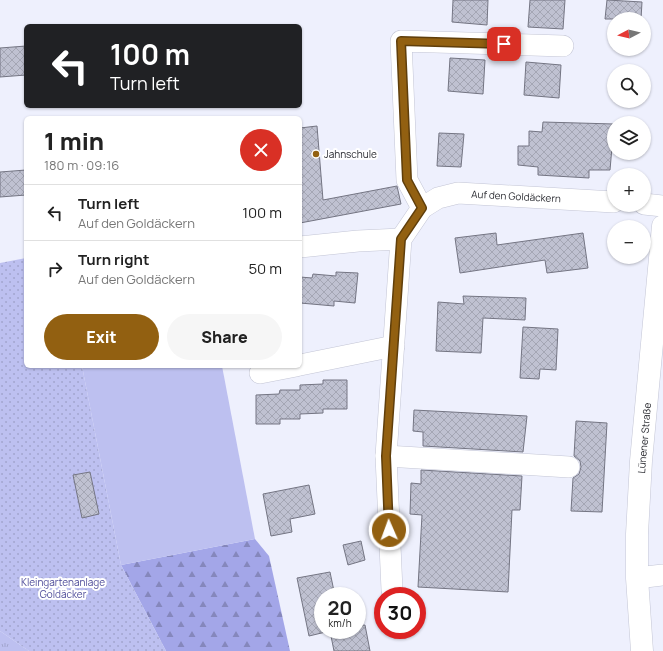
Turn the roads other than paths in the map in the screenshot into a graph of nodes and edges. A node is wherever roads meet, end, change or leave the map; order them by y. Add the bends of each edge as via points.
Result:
1 (563, 46) dead end
2 (607, 202) edge
3 (651, 205) edge
4 (663, 206) edge
5 (422, 208) junction
6 (663, 226) edge
7 (401, 239) junction
8 (302, 247) edge
9 (394, 346) junction
10 (302, 365) edge
11 (286, 368) edge
12 (260, 373) dead end
13 (386, 456) junction
14 (569, 467) dead end
15 (663, 575) edge
16 (638, 578) junction
17 (392, 587) edge
18 (642, 651) edge

1 - 5 street via 401,41 407,180
2 - 5 street, Auf den Goldäckern via 458,193 438,198
3 - 4 street
5 - 7 street, Auf den Goldäckern
6 - 16 main road, Lünener Straße via 641,461
7 - 8 street
7 - 9 street
9 - 10 street
9 - 13 street
11 - 12 street
13 - 14 street
13 - 17 street
15 - 16 street
16 - 18 main road, Lünener Straße

